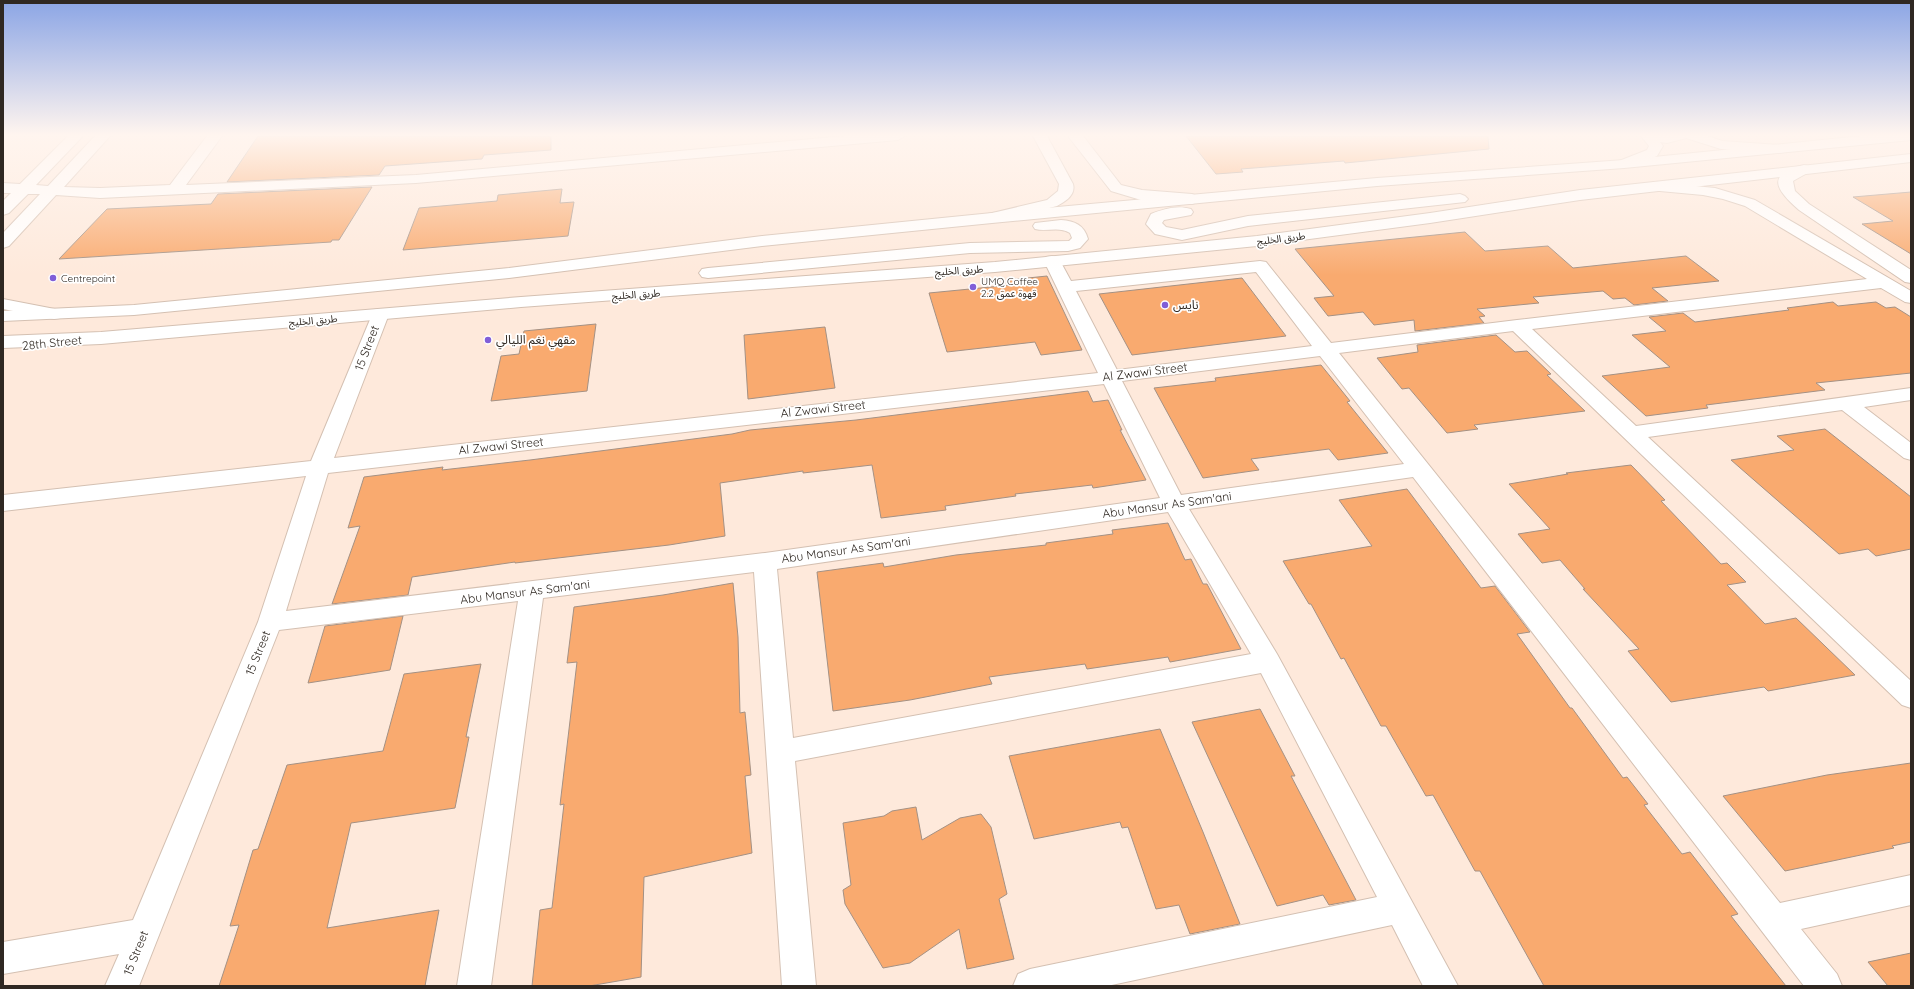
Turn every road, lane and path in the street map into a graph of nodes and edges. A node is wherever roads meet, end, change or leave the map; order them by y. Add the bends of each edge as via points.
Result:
1 (31, 182) edge
2 (59, 182) edge
3 (179, 182) edge
4 (358, 182) edge
5 (1065, 182) edge
6 (1111, 182) edge
7 (1375, 182) edge
8 (1504, 182) edge
9 (1615, 182) edge
10 (1692, 182) edge
11 (1785, 182) edge
12 (1651, 187) junction
13 (3, 188) edge
14 (174, 189) junction
15 (23, 190) junction
16 (50, 191) junction
17 (1192, 199) junction
18 (1804, 207) junction
19 (3, 210) edge
20 (1767, 211) junction
21 (992, 218) junction
22 (3, 244) edge
23 (1052, 261) junction
24 (1909, 276) edge
25 (427, 281) junction
26 (1886, 282) junction
27 (1066, 287) junction
28 (1911, 298) edge
29 (521, 302) junction
30 (3, 304) edge
31 (54, 314) junction
32 (380, 314) junction
33 (3, 316) edge
34 (1517, 325) junction
35 (101, 338) junction
36 (3, 342) edge
37 (1325, 348) junction
38 (3, 349) edge
39 (1110, 377) junction
40 (1911, 394) edge
41 (1846, 403) junction
42 (1630, 433) junction
43 (1911, 453) edge
44 (320, 466) junction
45 (1420, 469) junction
46 (3, 503) edge
47 (1174, 504) junction
48 (765, 562) junction
49 (532, 591) junction
50 (270, 622) junction
51 (1268, 661) junction
52 (1911, 697) edge
53 (780, 752) junction
54 (1911, 890) edge
55 (1399, 908) junction
56 (1774, 920) junction
57 (143, 934) junction
58 (3, 958) edge
59 (122, 986) edge
60 (474, 986) edge
61 (799, 986) edge
62 (1030, 986) edge
63 (1440, 986) edge
64 (1825, 986) edge

1 - 15 street
2 - 16 street
3 - 14 street
4 - 14 street
5 - 21 street via 1066,192 1059,200
6 - 17 street via 1116,188 1141,195
7 - 17 street
8 - 9 street via 1169,213 1156,217 1154,224 1161,231 1182,235 1248,220
10 - 12 street, طريق الخليج
11 - 18 street via 1788,193
12 - 20 street via 1699,189 1726,194
12 - 23 street, طريق الخليج via 1311,234
13 - 15 street
14 - 16 street via 100,193
15 - 16 street
15 - 19 street
16 - 22 street
17 - 21 street
18 - 20 street via 1791,202 1770,200 1762,203
18 - 24 street
20 - 26 street
21 - 25 street via 806,236 589,264
23 - 27 street
23 - 29 street, طريق الخليج
25 - 29 street via 572,273 1049,225 1071,226 1081,235 1078,242 1068,246 978,247 701,274
25 - 31 street via 134,310
26 - 28 street
26 - 34 street, Al Zwawi Street
27 - 37 street via 1260,266
27 - 39 street
29 - 32 street, طريق الخليج
30 - 31 street
31 - 33 street
32 - 35 street, طريق الخليج
32 - 44 street, 15 Street
34 - 37 street, Al Zwawi Street
34 - 42 street
35 - 36 street, طريق الخليج
35 - 38 street, 28th Street
37 - 39 street, Al Zwawi Street
37 - 45 street
39 - 44 street, Al Zwawi Street
39 - 47 street
40 - 41 street
41 - 42 street
41 - 43 street
42 - 52 street
44 - 46 street, Al Zwawi Street
44 - 50 street, 15 Street
45 - 47 street, Abu Mansur As Sam'ani
45 - 56 street
47 - 48 street, Abu Mansur As Sam'ani
47 - 51 street
48 - 49 street, Abu Mansur As Sam'ani
48 - 53 street
49 - 50 street, Abu Mansur As Sam'ani
49 - 60 street
50 - 57 street, 15 Street
51 - 53 street
51 - 55 street
53 - 61 street
54 - 56 street
55 - 62 street
55 - 63 street
56 - 64 street
57 - 58 street
57 - 59 street, 15 Street

